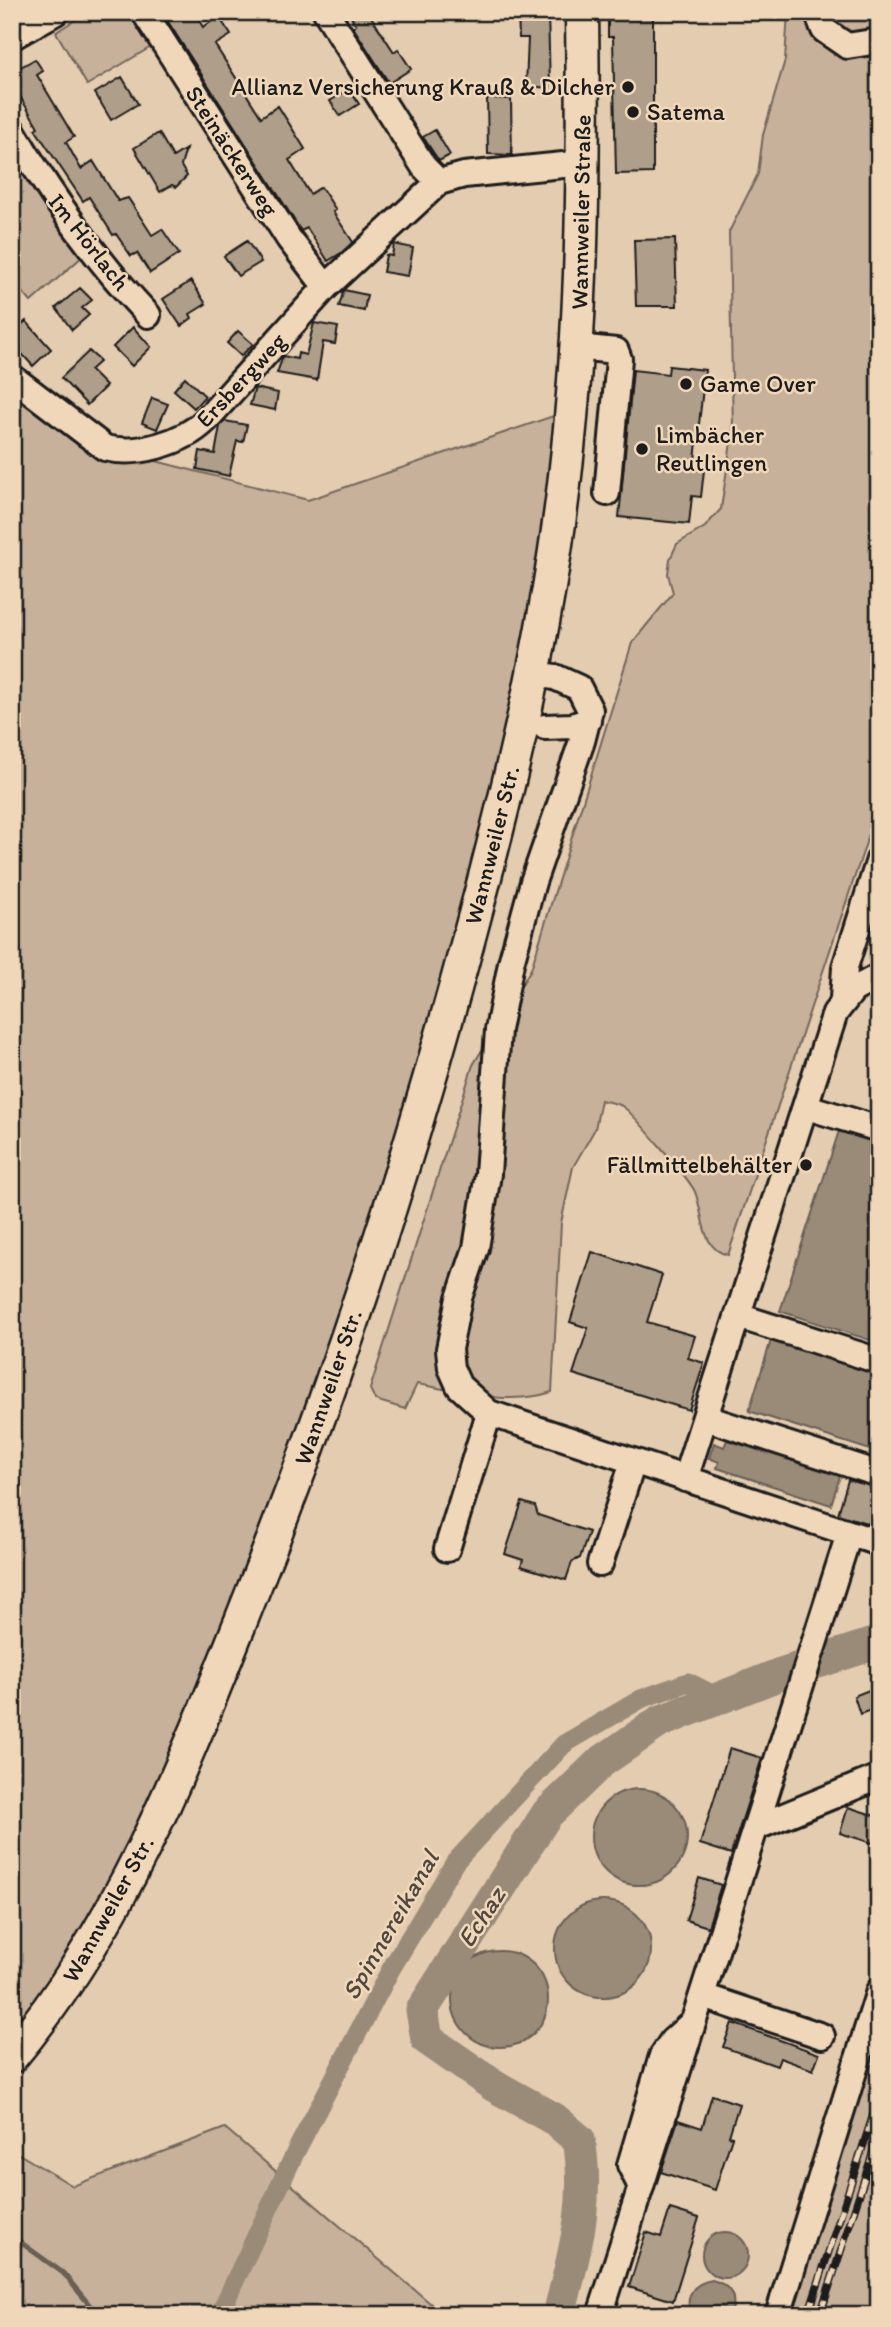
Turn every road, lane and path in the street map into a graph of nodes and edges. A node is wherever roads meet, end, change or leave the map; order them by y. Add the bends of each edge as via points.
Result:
1 (56, 12) edge
2 (144, 12) edge
3 (326, 12) edge
4 (582, 12) edge
5 (817, 12) edge
6 (12, 37) edge
7 (879, 41) edge
8 (12, 130) edge
9 (583, 163) junction
10 (439, 183) junction
11 (326, 287) junction
12 (148, 315) dead end
13 (577, 347) junction
14 (12, 377) edge
15 (572, 411) joint
16 (607, 493) dead end
17 (532, 674) junction
18 (588, 721) junction
19 (545, 727) dead end
20 (879, 860) edge
21 (879, 976) edge
22 (843, 999) junction
23 (807, 1107) junction
24 (879, 1129) edge
25 (738, 1316) junction
26 (879, 1361) edge
27 (489, 1413) junction
28 (706, 1418) junction
29 (633, 1462) junction
30 (879, 1474) edge
31 (685, 1479) junction
32 (849, 1534) junction
33 (879, 1543) edge
34 (447, 1549) dead end
35 (600, 1564) dead end
36 (879, 1777) edge
37 (757, 1826) junction
38 (879, 1991) edge
39 (704, 1996) junction
40 (822, 2036) dead end
41 (12, 2056) edge
42 (600, 2315) edge
43 (778, 2315) edge

1 - 6 street
2 - 11 street, Steinäckerweg via 265,203
3 - 10 street via 424,167
4 - 9 main road, Wannweiler Straße
5 - 7 street via 824,30 847,46
8 - 12 street, Im Hörlach via 62,210
9 - 10 street, Ersbergweg via 464,175
9 - 13 main road, Wannweiler Straße
10 - 11 street, Ersbergweg
11 - 14 street, Ersbergweg via 195,431 164,443 116,451 105,448
13 - 15 main road, Wannweiler Straße
13 - 16 street via 616,351 619,359
15 - 17 main road, Wannweiler Str. via 556,544
17 - 18 street via 555,677 579,688 590,710
17 - 41 main road, Wannweiler Str. via 497,831 429,1079 289,1497 208,1701 137,1861 71,1978
18 - 19 street
18 - 27 street via 513,953 498,1030 484,1198 449,1349 459,1386
20 - 22 street via 845,967
21 - 22 street
22 - 23 street
23 - 24 street
23 - 25 street
25 - 26 street
25 - 28 street
27 - 29 street
27 - 34 street
28 - 30 street
28 - 31 street
29 - 31 street
29 - 35 street
31 - 32 street
32 - 33 street
32 - 37 street
36 - 37 street
37 - 39 street
38 - 43 street
39 - 40 street
39 - 42 street

